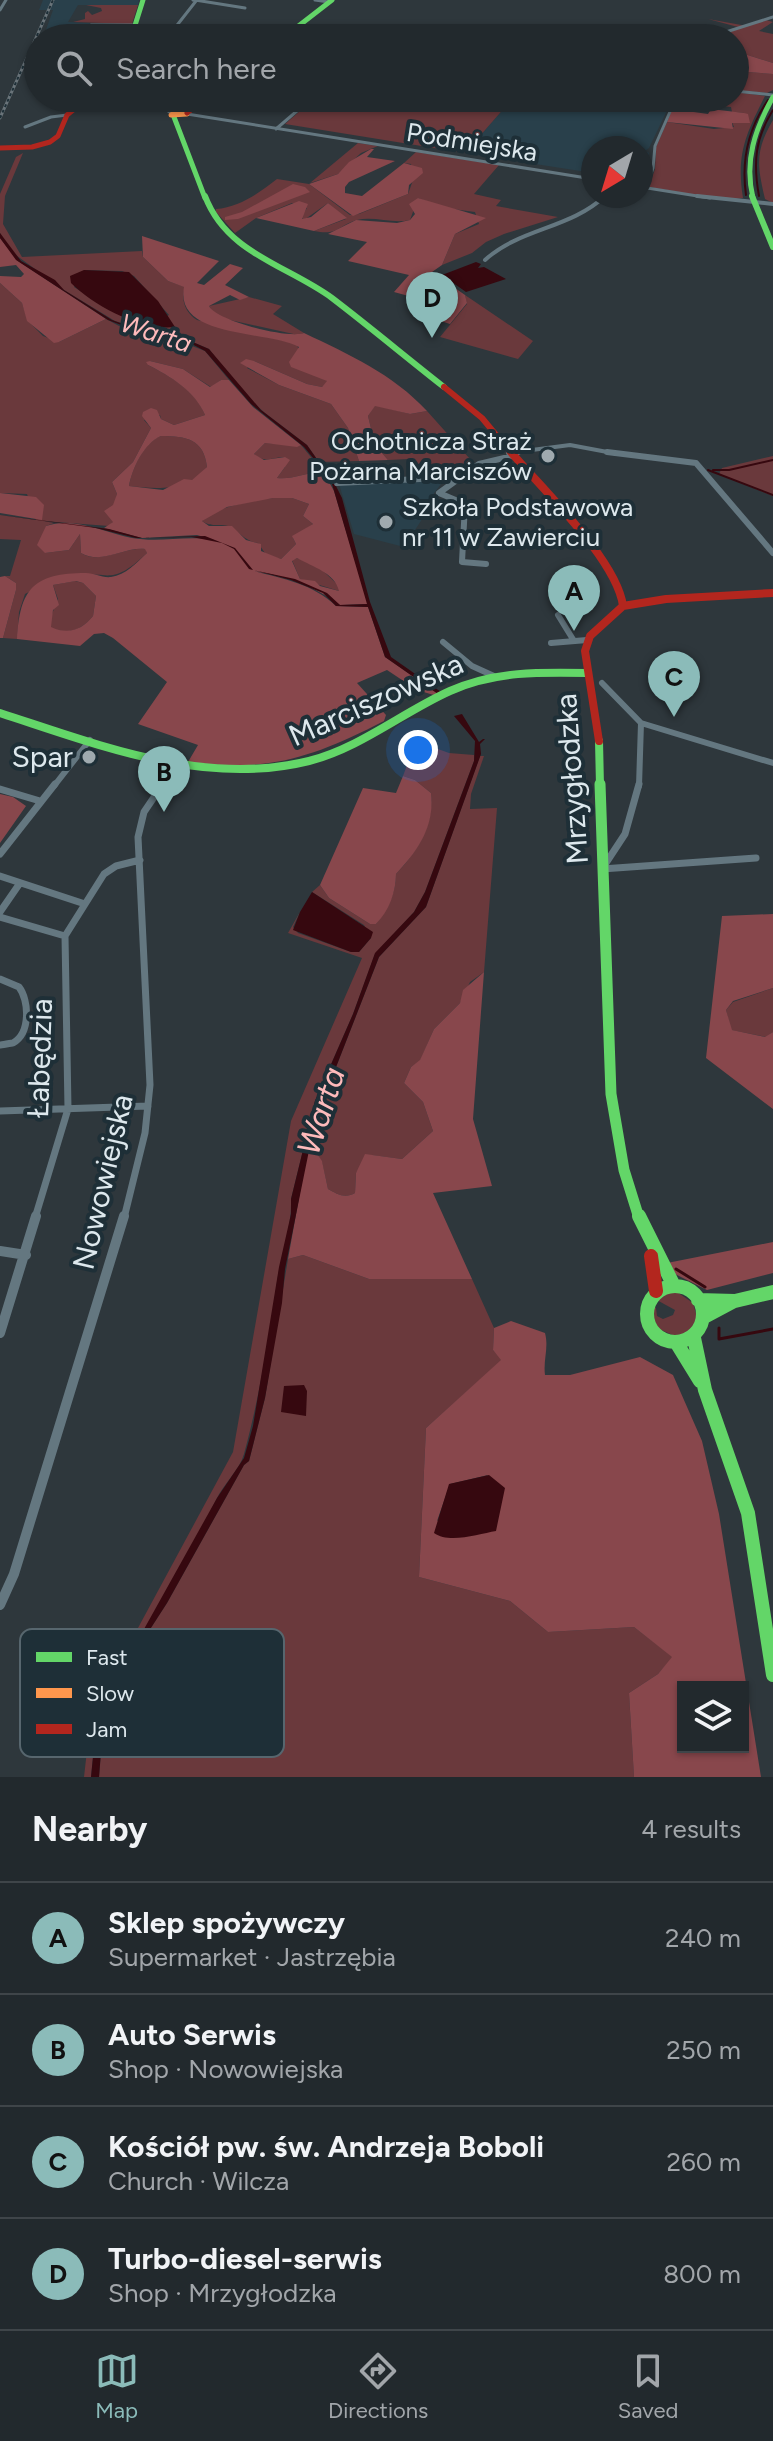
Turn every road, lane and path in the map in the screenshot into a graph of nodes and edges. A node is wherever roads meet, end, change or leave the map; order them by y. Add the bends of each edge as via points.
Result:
1 (6, 0) edge
2 (143, 0) edge
3 (194, 0) edge
4 (315, 0) edge
5 (330, 1) edge
6 (245, 8) dead end
7 (0, 10) edge
8 (773, 17) edge
9 (135, 24) edge
10 (180, 24) edge
11 (301, 24) edge
12 (749, 25) edge
13 (749, 93) edge
14 (773, 96) edge
15 (773, 105) edge
16 (71, 112) edge
17 (176, 112) edge
18 (183, 112) edge
19 (296, 112) edge
20 (670, 112) edge
21 (180, 114) junction
22 (67, 115) junction
23 (25, 127) dead end
24 (276, 129) junction
25 (752, 139) junction
26 (0, 148) edge
27 (653, 168) edge
28 (581, 177) edge
29 (653, 189) edge
30 (754, 204) junction
31 (773, 204) edge
32 (594, 208) edge
33 (773, 238) edge
34 (773, 247) edge
35 (485, 260) dead end
36 (510, 455) junction
37 (462, 477) junction
38 (337, 483) dead end
39 (773, 553) edge
40 (486, 564) dead end
41 (773, 593) edge
42 (623, 606) junction
43 (558, 615) dead end
44 (587, 640) junction
45 (574, 641) junction
46 (443, 642) dead end
47 (551, 643) dead end
48 (588, 673) junction
49 (494, 676) junction
50 (602, 683) dead end
51 (0, 713) edge
52 (641, 723) junction
53 (90, 740) junction
54 (773, 763) edge
55 (176, 765) junction
56 (0, 789) edge
57 (40, 801) junction
58 (0, 854) edge
59 (756, 858) dead end
60 (140, 860) junction
61 (602, 869) junction
62 (0, 876) edge
63 (20, 883) junction
64 (85, 904) junction
65 (0, 914) edge
66 (65, 936) junction
67 (0, 979) edge
68 (0, 1045) edge
69 (148, 1106) junction
70 (68, 1109) junction
71 (0, 1111) edge
72 (650, 1250) junction
73 (0, 1251) edge
74 (26, 1255) junction
75 (674, 1286) junction
76 (656, 1291) junction
77 (773, 1292) edge
78 (698, 1300) junction
79 (735, 1301) junction
80 (704, 1317) junction
81 (0, 1333) edge
82 (694, 1338) junction
83 (676, 1342) junction
84 (705, 1390) junction
85 (0, 1605) edge
86 (773, 1675) edge

1 - 7 street
2 - 9 street
3 - 6 street
3 - 10 street
4 - 5 street
5 - 11 street
8 - 12 street
13 - 14 street
14 - 25 street
15 - 25 street
16 - 22 street
17 - 21 street
18 - 21 street
19 - 24 street
20 - 27 street via 655,144
21 - 24 street, Podmiejska
21 - 36 street via 211,211 243,248 334,300 482,418
22 - 23 street
22 - 26 street via 55,140
24 - 28 street, Podmiejska
25 - 30 street
29 - 30 street
30 - 31 street
30 - 33 street
30 - 34 street
32 - 35 street via 504,243
36 - 37 street via 479,464
36 - 39 street via 570,445 696,463
36 - 42 street via 608,566
37 - 38 street
37 - 40 street via 439,493 465,504 462,562
41 - 42 street
42 - 44 street
43 - 45 street
44 - 45 street
44 - 48 street, Mrzygłodzka
45 - 47 street
46 - 49 street
48 - 49 street, Marciszowska
48 - 61 street, Mrzygłodzka via 598,722
49 - 55 street, Marciszowska via 306,762 216,770
50 - 52 street
51 - 53 street, Marciszowska
52 - 54 street
52 - 61 street via 638,805 621,845
53 - 55 street, Marciszowska
53 - 57 street
55 - 60 street, Nowowiejska via 141,817
56 - 57 street
57 - 58 street
59 - 61 street
60 - 64 street via 109,870
60 - 69 street, Nowowiejska
61 - 72 street, Mrzygłodzka via 614,1141
62 - 63 street
63 - 64 street
63 - 65 street
64 - 66 street
65 - 66 street
66 - 70 street, Łabędzia
67 - 68 street via 24,994 25,1027 13,1043
69 - 70 street
69 - 85 street, Nowowiejska via 130,1196
70 - 71 street
70 - 74 street, Łabędzia
72 - 75 street, Mrzygłodzka
72 - 76 street, Mrzygłodzka
73 - 74 street
74 - 81 street, Łabędzia
75 - 76 street
75 - 78 street
76 - 83 street via 647,1306 651,1325
77 - 79 street
78 - 79 street
78 - 80 street
79 - 80 street
80 - 82 street
82 - 83 street
82 - 84 street
83 - 84 street
84 - 86 street via 748,1513

